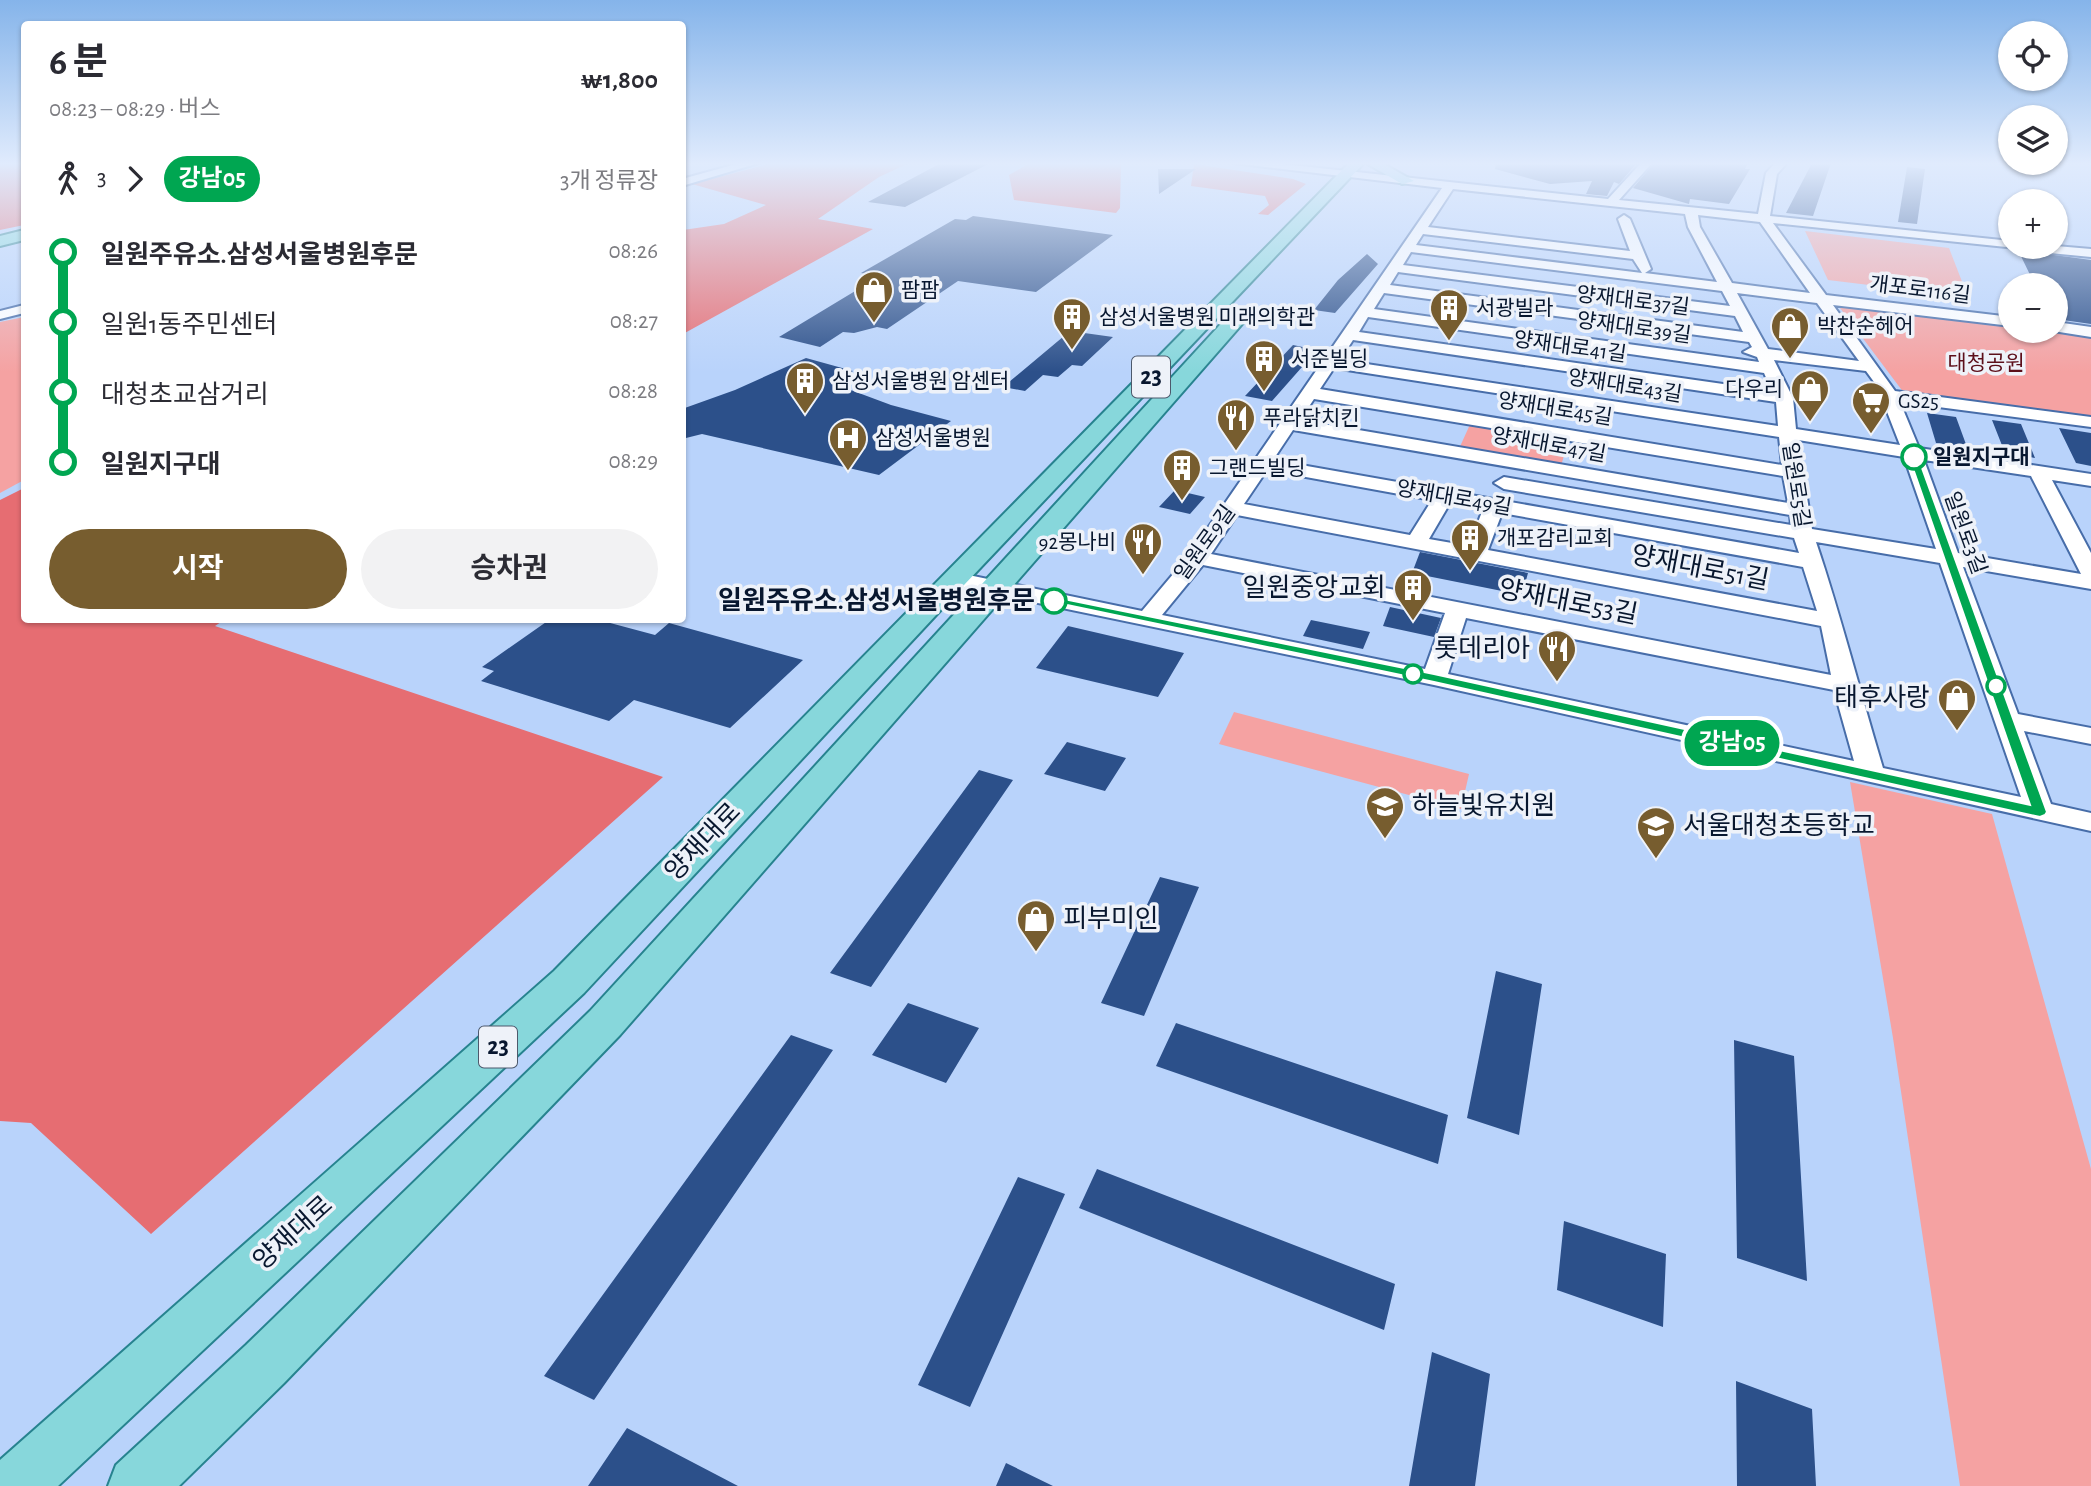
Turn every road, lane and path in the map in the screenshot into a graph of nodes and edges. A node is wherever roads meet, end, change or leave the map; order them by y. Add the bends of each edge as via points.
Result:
1 (1303, 232) edge
2 (1308, 232) edge
3 (1418, 232) edge
4 (1440, 232) edge
5 (1625, 232) edge
6 (1692, 232) edge
7 (1774, 232) edge
8 (1895, 232) edge
9 (21, 236) edge
10 (0, 241) edge
11 (1998, 244) edge
12 (1408, 248) junction
13 (2068, 251) edge
14 (2091, 253) edge
15 (1639, 256) junction
16 (1395, 268) junction
17 (1647, 277) junction
18 (1511, 283) junction
19 (1725, 287) junction
20 (1382, 288) junction
21 (1823, 299) junction
22 (1503, 304) junction
23 (21, 310) edge
24 (1366, 312) junction
25 (1739, 312) junction
26 (0, 315) edge
27 (1998, 320) edge
28 (1541, 322) dead end
29 (2068, 329) edge
30 (2091, 332) edge
31 (1350, 335) junction
32 (1583, 342) junction
33 (1763, 353) junction
34 (1332, 363) junction
35 (1870, 367) junction
36 (1576, 369) junction
37 (1311, 393) junction
38 (1888, 395) junction
39 (1784, 398) junction
40 (2091, 422) edge
41 (1290, 424) junction
42 (1787, 433) junction
43 (1573, 435) junction
44 (1912, 453) junction
45 (1262, 464) junction
46 (1564, 471) junction
47 (1792, 472) junction
48 (2038, 472) junction
49 (2091, 480) edge
50 (1504, 483) dead end
51 (1444, 496) junction
52 (1495, 505) junction
53 (1231, 509) junction
54 (1800, 511) junction
55 (2064, 519) junction
56 (2091, 523) edge
57 (1803, 534) junction
58 (1416, 543) junction
59 (1476, 555) junction
60 (1198, 558) junction
61 (1950, 560) junction
62 (1811, 562) junction
63 (2091, 573) edge
64 (2091, 582) edge
65 (974, 583) junction
66 (1458, 609) junction
67 (1146, 620) junction
68 (1831, 621) junction
69 (1434, 678) junction
70 (1845, 685) junction
71 (2008, 720) junction
72 (2091, 736) edge
73 (1871, 773) junction
74 (2040, 812) junction
75 (2091, 822) edge
76 (15, 1486) edge
77 (137, 1486) edge

1 - 65 main road, 양재대로 / 23
2 - 65 main road, 양재대로 / 23 via 1138,430
3 - 12 street, 일원로9길
4 - 15 street
5 - 15 street
6 - 19 street, 일원로5길
7 - 21 street, 일원로3길
8 - 11 street
9 - 10 main road
12 - 16 street, 일원로9길
12 - 17 street, 개포로116길
13 - 14 street
15 - 17 street
16 - 18 street
16 - 20 street, 일원로9길
17 - 19 street, 개포로116길
18 - 22 street
18 - 25 street
19 - 21 street, 개포로116길
19 - 25 street, 일원로5길
20 - 22 street, 양재대로37길
20 - 24 street, 일원로9길
21 - 27 street, 개포로116길
21 - 35 street, 일원로3길
22 - 33 street, 양재대로37길
23 - 26 street
24 - 31 street, 일원로9길
24 - 32 street, 양재대로39길
25 - 33 street, 일원로5길
28 - 33 street
29 - 30 street
31 - 34 street, 일원로9길
31 - 36 street, 양재대로41길
32 - 33 street, 양재대로39길
32 - 36 street
33 - 35 street
33 - 39 street, 일원로5길
34 - 37 street, 일원로9길
34 - 42 street, 양재대로43길
35 - 38 street, 일원로3길
36 - 39 street, 양재대로41길
37 - 41 street, 일원로9길
37 - 43 street, 양재대로45길
38 - 40 street
38 - 44 street, 일원로3길
39 - 42 street, 일원로5길
41 - 45 street, 일원로9길
41 - 46 street, 양재대로47길
42 - 44 street, 양재대로43길
42 - 47 street, 일원로5길
43 - 46 street
43 - 47 street, 양재대로45길
44 - 48 street, 양재대로43길
44 - 61 street, 일원로3길
45 - 51 street, 양재대로49길
45 - 53 street, 일원로9길
46 - 54 street, 양재대로47길
47 - 54 street, 일원로5길
48 - 49 street, 양재대로43길
48 - 55 street
50 - 57 street
51 - 52 street, 양재대로49길
51 - 58 street
52 - 59 street
52 - 62 street, 양재대로49길
53 - 58 street, 양재대로51길
53 - 60 street, 일원로9길
54 - 57 street, 일원로5길
55 - 56 street
55 - 63 street
57 - 61 street
57 - 62 street, 일원로5길
58 - 59 street, 양재대로51길
59 - 68 street, 양재대로51길
60 - 66 street, 양재대로53길
60 - 67 street, 일원로9길
61 - 64 street
61 - 71 street, 일원로3길
62 - 68 street, 일원로5길
65 - 67 street
65 - 76 main road, 양재대로 / 23 via 569,982
65 - 77 main road, 양재대로 / 23 via 605,1023
66 - 69 street
66 - 70 street, 양재대로53길
67 - 69 street
68 - 70 street, 일원로5길
69 - 73 street
70 - 73 street, 일원로5길
71 - 72 street
71 - 74 street, 일원로3길
73 - 74 street
74 - 75 street

